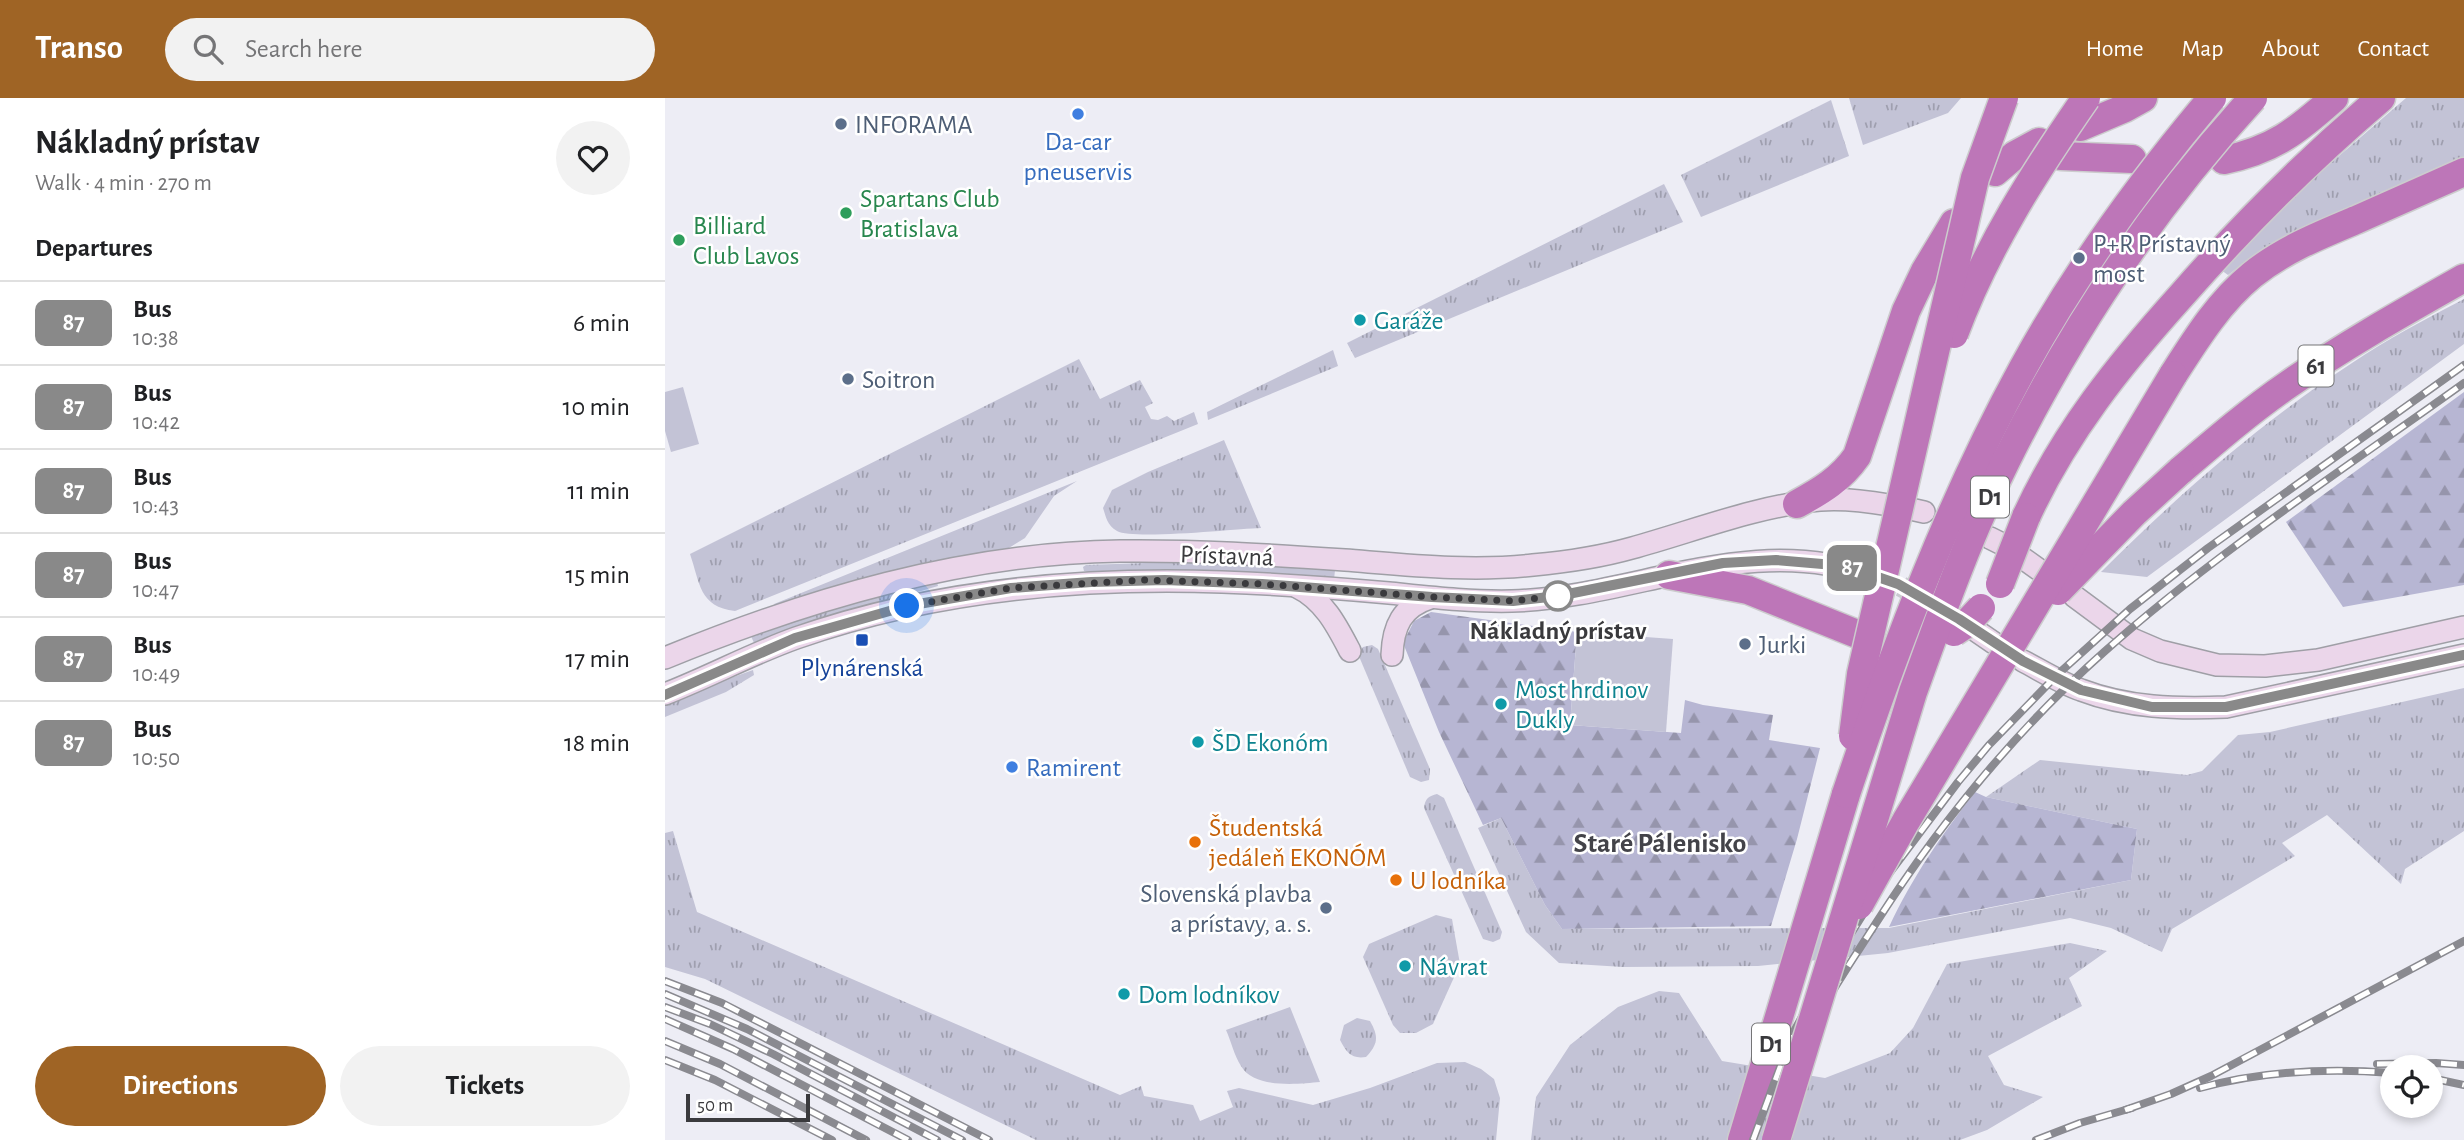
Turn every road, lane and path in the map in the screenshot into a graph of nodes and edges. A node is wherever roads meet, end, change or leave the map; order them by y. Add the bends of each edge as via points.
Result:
1 (2004, 98) edge
2 (2085, 98) edge
3 (2143, 98) edge
4 (2212, 98) edge
5 (2253, 98) edge
6 (2334, 98) edge
7 (2381, 98) edge
8 (2080, 127) dead end
9 (2132, 159) dead end
10 (2224, 160) dead end
11 (1995, 172) dead end
12 (2464, 172) edge
13 (1954, 223) dead end
14 (2464, 278) edge
15 (1915, 435) junction
16 (1797, 504) junction
17 (1889, 505) dead end
18 (1669, 575) junction
19 (1872, 576) tunnel mouth
20 (1297, 587) junction
21 (2074, 596) dead end
22 (1432, 597) junction
23 (1965, 620) joint
24 (2025, 626) junction
25 (2464, 627) edge
26 (1857, 634) dead end
27 (1994, 643) dead end
28 (1350, 651) dead end
29 (1392, 655) dead end
30 (2464, 655) edge
31 (665, 658) edge
32 (2023, 661) dead end
33 (665, 695) edge
34 (1846, 794) junction
35 (1833, 950) junction
36 (1742, 1140) edge
37 (1776, 1140) edge

1 - 15 highway, bridge via 1975,178
2 - 15 highway, bridge via 1994,242
3 - 8 highway
4 - 34 highway, D1, bridge via 2131,199 2017,379 1937,546
5 - 35 highway, D1, bridge via 2119,267 2067,348 2005,463 1938,620
6 - 10 highway via 2276,144
7 - 23 highway, bridge via 2286,182 2130,354 2058,453 2000,584
9 - 11 highway via 2043,152
12 - 24 highway, bridge via 2280,255 2227,299 2173,375
13 - 16 highway via 1906,311 1857,456 1830,485
14 - 24 highway, 61, bridge via 2340,350 2227,430 2134,513
15 - 34 highway, bridge via 1861,674
16 - 17 main road, Prístavná via 1844,500
16 - 31 main road, Prístavná via 1621,551 1529,566 1452,568 1120,551 1007,560 861,590
18 - 19 main road, Prístavná via 1723,563 1776,560 1846,566
18 - 22 main road, Prístavná via 1524,600
18 - 26 highway via 1748,590
20 - 22 main road, Prístavná
20 - 28 main road via 1328,613
20 - 33 main road, Prístavná via 1146,580 1053,584 973,594 907,606 795,638
21 - 25 main road via 2132,639 2217,664 2265,666 2318,660
22 - 29 main road via 1417,602 1400,617
23 - 27 main road
24 - 35 highway, bridge
30 - 32 main road via 2226,707 2152,707 2111,699 2081,690
34 - 36 highway, D1
35 - 37 highway, D1, bridge

